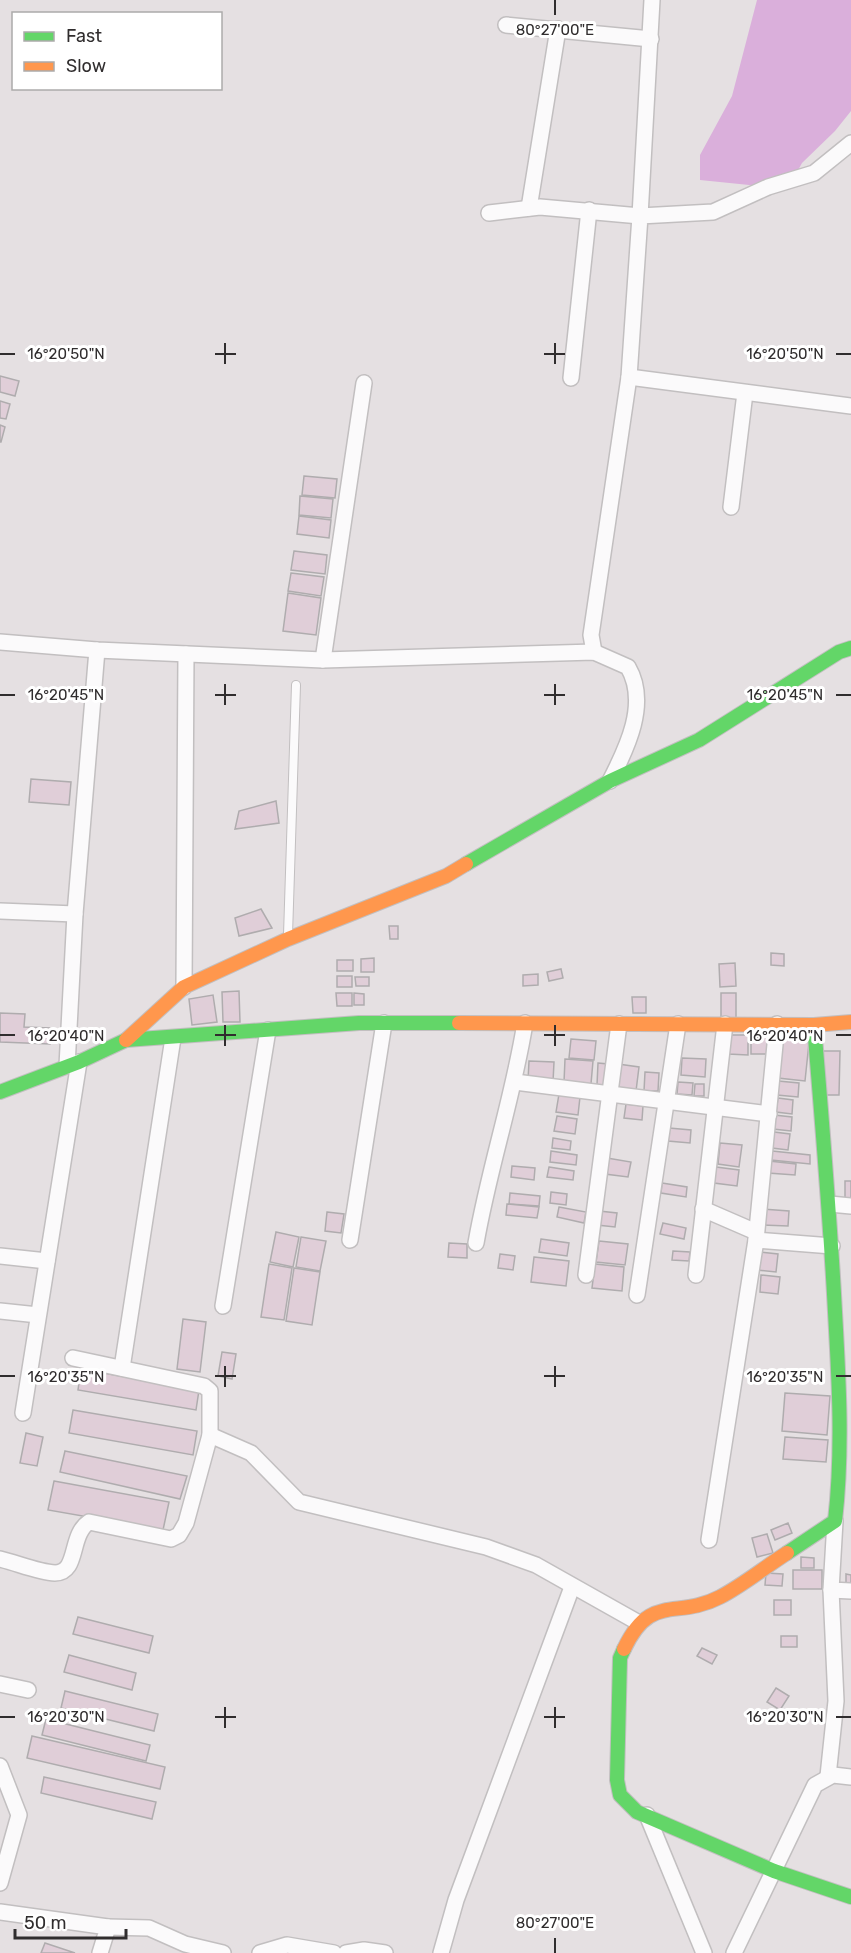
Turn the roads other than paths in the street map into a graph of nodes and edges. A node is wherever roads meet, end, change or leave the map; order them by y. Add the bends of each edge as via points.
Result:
1 (652, 0) edge
2 (506, 25) dead end
3 (558, 29) junction
4 (651, 39) junction
5 (851, 143) edge
6 (529, 208) junction
7 (589, 210) junction
8 (489, 213) dead end
9 (640, 216) junction
10 (629, 377) junction
11 (571, 378) dead end
12 (364, 383) dead end
13 (745, 393) junction
14 (851, 406) edge
15 (731, 507) dead end
16 (0, 642) edge
17 (851, 648) edge
18 (97, 650) junction
19 (594, 652) junction
20 (186, 654) junction
21 (323, 660) junction
22 (296, 685) dead end
23 (610, 781) junction
24 (0, 911) edge
25 (75, 914) junction
26 (288, 939) junction
27 (184, 987) junction
28 (851, 1022) edge
29 (384, 1023) junction
30 (525, 1023) junction
31 (619, 1024) junction
32 (678, 1024) junction
33 (725, 1024) junction
34 (777, 1024) junction
35 (814, 1025) junction
36 (268, 1030) junction
37 (174, 1038) junction
38 (126, 1040) junction
39 (73, 1064) junction
40 (515, 1082) junction
41 (0, 1092) edge
42 (610, 1094) junction
43 (666, 1101) junction
44 (715, 1108) junction
45 (768, 1114) junction
46 (830, 1204) junction
47 (851, 1206) edge
48 (703, 1209) junction
49 (756, 1236) junction
50 (350, 1240) dead end
51 (476, 1243) dead end
52 (832, 1246) junction
53 (0, 1256) edge
54 (47, 1261) junction
55 (586, 1275) dead end
56 (696, 1275) dead end
57 (637, 1295) dead end
58 (223, 1306) dead end
59 (0, 1311) edge
60 (38, 1315) junction
61 (74, 1358) dead end
62 (122, 1368) junction
63 (845, 1400) edge
64 (23, 1413) dead end
65 (210, 1435) junction
66 (845, 1451) edge
67 (845, 1496) edge
68 (835, 1521) junction
69 (709, 1540) dead end
70 (0, 1558) edge
71 (572, 1587) junction
72 (831, 1590) junction
73 (851, 1591) edge
74 (639, 1623) junction
75 (0, 1683) edge
76 (28, 1690) dead end
77 (0, 1766) edge
78 (828, 1776) junction
79 (851, 1777) edge
80 (8, 1800) edge
81 (647, 1815) junction
82 (774, 1871) junction
83 (0, 1883) edge
84 (851, 1897) edge
85 (0, 1912) edge
86 (108, 1927) junction
87 (100, 1953) edge
88 (223, 1953) edge
89 (261, 1953) edge
90 (334, 1953) edge
91 (346, 1953) edge
92 (385, 1953) edge
93 (441, 1953) edge
94 (704, 1953) edge
95 (734, 1953) edge

1 - 4 street
2 - 3 street
3 - 4 street
3 - 6 street
4 - 9 street
5 - 9 street via 814,173 768,187 713,212
6 - 7 street
6 - 8 street
7 - 9 street
7 - 11 street
9 - 10 street
10 - 13 street
10 - 19 street via 591,635
12 - 21 street
13 - 14 street
13 - 15 street
16 - 18 street
17 - 23 street via 699,740
18 - 20 street
18 - 25 street
19 - 21 street
19 - 23 street via 628,667 637,694 627,744
20 - 21 street
20 - 27 street
22 - 26 lane
23 - 26 street via 446,876
24 - 25 street
25 - 39 street
26 - 27 street
27 - 38 street
28 - 35 street
29 - 30 street
29 - 36 street
29 - 50 street
30 - 31 street
30 - 40 street
31 - 32 street
31 - 42 street
32 - 33 street
32 - 43 street
33 - 34 street
33 - 44 street
34 - 35 street
34 - 45 street
35 - 46 street
36 - 37 street
36 - 58 street
37 - 38 street
37 - 62 street
38 - 39 street
39 - 41 street
39 - 54 street
40 - 42 street
40 - 51 street via 484,1193
42 - 43 street
42 - 55 street
43 - 44 street
43 - 57 street
44 - 45 street
44 - 48 street
45 - 49 street
46 - 47 street
46 - 52 street
48 - 49 street
48 - 56 street
49 - 52 street
49 - 69 street
52 - 63 street
53 - 54 street
54 - 60 street
59 - 60 street
60 - 64 street
61 - 62 street
62 - 65 street via 204,1386 211,1396
63 - 66 street
65 - 70 street via 186,1523 179,1535 171,1539 89,1522 77,1534 66,1570 56,1573
65 - 71 street via 251,1453 299,1502 486,1547 554,1573
66 - 67 street
67 - 68 street
68 - 72 street
68 - 74 street via 720,1597 701,1604 656,1610
71 - 74 street
71 - 93 street via 456,1900
72 - 73 street
72 - 78 street via 836,1701
74 - 81 street via 620,1658 617,1780 620,1795
75 - 76 street
77 - 80 street
78 - 79 street
78 - 82 street via 815,1785
80 - 83 street via 19,1815
81 - 82 street
81 - 94 street
82 - 84 street
82 - 95 street
85 - 86 street
86 - 87 street
86 - 88 street via 149,1928 189,1946
89 - 90 street via 286,1945
91 - 92 street

